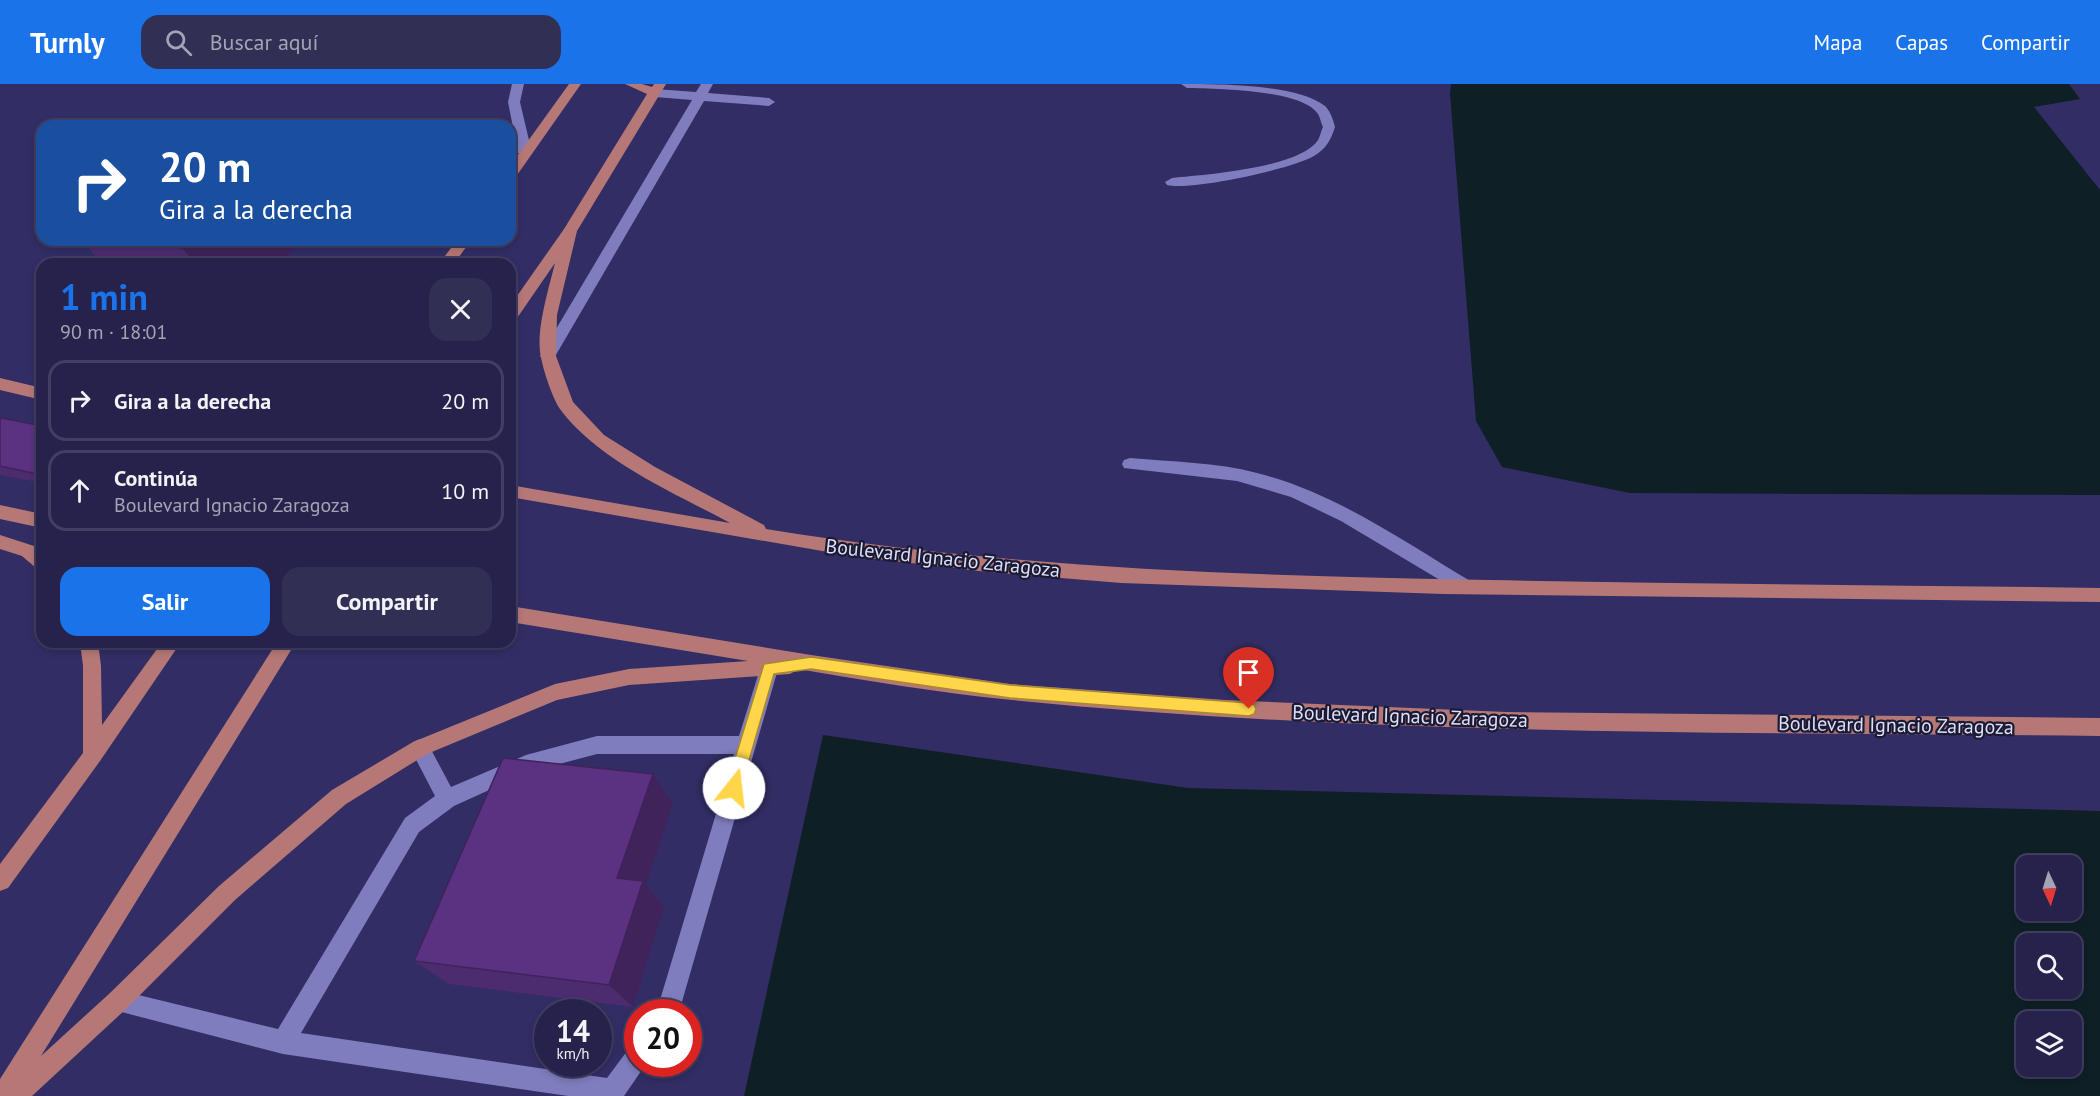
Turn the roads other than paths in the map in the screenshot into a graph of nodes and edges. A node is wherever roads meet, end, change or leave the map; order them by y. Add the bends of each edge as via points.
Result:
1 (518, 84) edge
2 (575, 84) edge
3 (631, 84) edge
4 (1187, 84) edge
5 (658, 88) edge
6 (703, 90) edge
7 (769, 102) dead end
8 (525, 153) junction
9 (516, 166) edge
10 (1172, 182) dead end
11 (570, 231) junction
12 (516, 308) edge
13 (548, 356) junction
14 (2, 384) edge
15 (36, 386) edge
16 (36, 392) edge
17 (1130, 464) dead end
18 (516, 492) edge
19 (0, 512) edge
20 (36, 520) edge
21 (773, 538) junction
22 (0, 542) edge
23 (36, 558) edge
24 (1466, 587) junction
25 (2100, 596) edge
26 (516, 615) edge
27 (90, 648) edge
28 (168, 648) edge
29 (283, 648) edge
30 (811, 663) junction
31 (769, 669) junction
32 (2100, 727) edge
33 (746, 745) junction
34 (420, 748) junction
35 (93, 755) junction
36 (447, 799) junction
37 (0, 881) edge
38 (672, 999) edge
39 (118, 1001) junction
40 (283, 1042) junction
41 (624, 1075) edge
42 (611, 1093) edge
43 (3, 1096) edge
44 (15, 1096) edge

1 - 8 lane via 514,102
2 - 8 main road
3 - 5 main road
4 - 10 lane via 1273,91 1306,99 1321,109 1329,127 1322,144 1290,162
5 - 6 lane
5 - 11 main road
6 - 7 lane
6 - 13 lane
8 - 9 main road
11 - 12 main road
11 - 13 main road via 550,315
13 - 21 main road via 566,405 598,439
14 - 15 main road
14 - 16 main road
17 - 24 lane via 1270,483 1337,512
18 - 21 main road, Boulevard Ignacio Zaragoza
19 - 20 main road
21 - 24 main road, Boulevard Ignacio Zaragoza via 1055,571 1220,581
22 - 23 main road via 28,551
24 - 25 main road, Boulevard Ignacio Zaragoza
26 - 30 main road, Boulevard Ignacio Zaragoza
27 - 35 main road
28 - 35 main road
29 - 43 main road
30 - 31 main road
30 - 32 main road, Boulevard Ignacio Zaragoza via 1010,692 1225,708 1506,721
31 - 33 lane
31 - 34 main road via 629,677 555,692
33 - 36 lane via 597,745 526,764
33 - 38 lane
34 - 36 lane
34 - 39 main road via 339,797 227,893
35 - 37 main road
36 - 40 lane via 412,825
39 - 40 lane
39 - 44 main road
40 - 42 lane
41 - 42 lane

